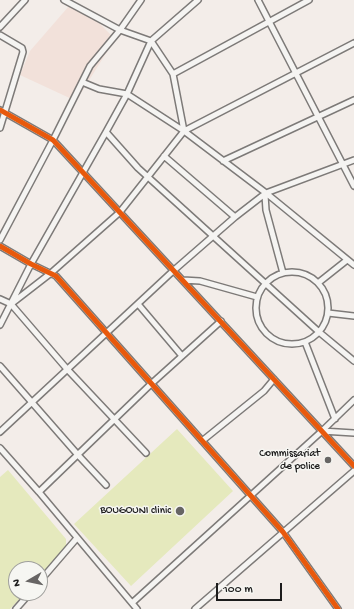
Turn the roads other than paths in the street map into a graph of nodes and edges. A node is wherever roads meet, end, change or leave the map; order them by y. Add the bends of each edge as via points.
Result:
1 (24, 0) edge
2 (141, 0) edge
3 (198, 0) edge
4 (258, 0) edge
5 (309, 0) edge
6 (68, 1) edge
7 (269, 23) junction
8 (0, 27) edge
9 (120, 30) junction
10 (0, 35) edge
11 (151, 41) junction
12 (354, 43) edge
13 (295, 73) junction
14 (173, 74) junction
15 (82, 82) junction
16 (127, 94) junction
17 (354, 100) edge
18 (2, 111) edge
19 (318, 116) junction
20 (0, 128) edge
21 (184, 131) junction
22 (106, 132) junction
23 (53, 140) junction
24 (164, 156) junction
25 (354, 160) edge
26 (223, 161) junction
27 (343, 164) junction
28 (83, 172) junction
29 (148, 176) junction
30 (354, 186) edge
31 (265, 194) junction
32 (120, 212) junction
33 (235, 217) junction
34 (213, 236) junction
35 (0, 240) edge
36 (0, 246) edge
37 (347, 260) junction
38 (31, 264) junction
39 (354, 265) edge
40 (173, 271) junction
41 (51, 272) junction
42 (283, 273) junction
43 (183, 280) junction
44 (267, 283) junction
45 (318, 283) junction
46 (257, 297) junction
47 (0, 299) edge
48 (11, 304) junction
49 (138, 304) junction
50 (328, 313) junction
51 (354, 316) edge
52 (221, 321) junction
53 (0, 325) edge
54 (319, 332) junction
55 (106, 333) junction
56 (304, 342) junction
57 (182, 356) junction
58 (354, 361) edge
59 (0, 366) edge
60 (67, 369) junction
61 (274, 379) junction
62 (151, 384) junction
63 (354, 400) edge
64 (32, 402) junction
65 (334, 419) junction
66 (115, 420) junction
67 (322, 431) junction
68 (0, 432) edge
69 (354, 433) edge
70 (202, 442) junction
71 (0, 448) edge
72 (146, 453) dead end
73 (78, 455) junction
74 (354, 466) edge
75 (354, 471) edge
76 (106, 485) dead end
77 (39, 492) junction
78 (250, 496) junction
79 (283, 532) junction
80 (77, 538) junction
81 (48, 572) edge
82 (23, 601) edge
83 (132, 603) junction
84 (16, 609) edge
85 (137, 609) edge
86 (195, 609) edge
87 (338, 609) edge

1 - 8 street
2 - 9 street
3 - 11 street
4 - 7 street
5 - 7 street
6 - 9 street
7 - 13 street
7 - 14 street
9 - 11 street
9 - 15 street via 90,66
10 - 18 street via 22,48 23,52
11 - 14 street
11 - 16 street
12 - 13 street
13 - 19 street
13 - 21 street
14 - 21 street
15 - 16 street via 99,89
15 - 23 street
16 - 21 street
16 - 22 street
17 - 19 street
18 - 20 street
18 - 23 street
19 - 26 street
19 - 27 street
21 - 24 street
21 - 26 street
22 - 28 street
22 - 29 street
23 - 28 street
23 - 35 street
24 - 29 street
24 - 33 street
25 - 27 street
26 - 31 street
27 - 30 street
27 - 31 street
28 - 32 street
28 - 38 street
29 - 32 street
29 - 34 street
31 - 33 street
31 - 37 street
31 - 42 street via 266,210
32 - 40 street
32 - 41 street
33 - 34 street
34 - 40 street
34 - 44 street
36 - 38 street
37 - 39 street
37 - 45 street
38 - 41 street
38 - 48 street
40 - 43 street
40 - 49 street
41 - 48 street
41 - 55 street
42 - 44 street
42 - 45 street via 298,272 312,277
43 - 46 street via 200,281
43 - 52 street
44 - 46 street
44 - 54 street
45 - 50 street via 325,291
46 - 56 street via 258,319 267,334 282,343
47 - 48 street
48 - 53 street
48 - 60 street
49 - 55 street
49 - 57 street
50 - 51 street
50 - 54 street via 325,325
52 - 57 street
52 - 61 street
54 - 56 street
54 - 58 street
55 - 60 street
55 - 62 street
56 - 65 street
57 - 62 street
59 - 64 street
60 - 64 street
60 - 66 street
61 - 67 street
61 - 70 street via 264,391
62 - 66 street
62 - 70 street
63 - 65 street
64 - 68 street
64 - 73 street
65 - 67 street
66 - 72 street
66 - 73 street
67 - 69 street
67 - 74 street
67 - 78 street
70 - 78 street
71 - 77 street
73 - 76 street
73 - 77 street
75 - 79 street
77 - 80 street
78 - 79 street
78 - 83 street
79 - 86 street
79 - 87 street
80 - 81 street
80 - 83 street
82 - 84 street
83 - 85 street

